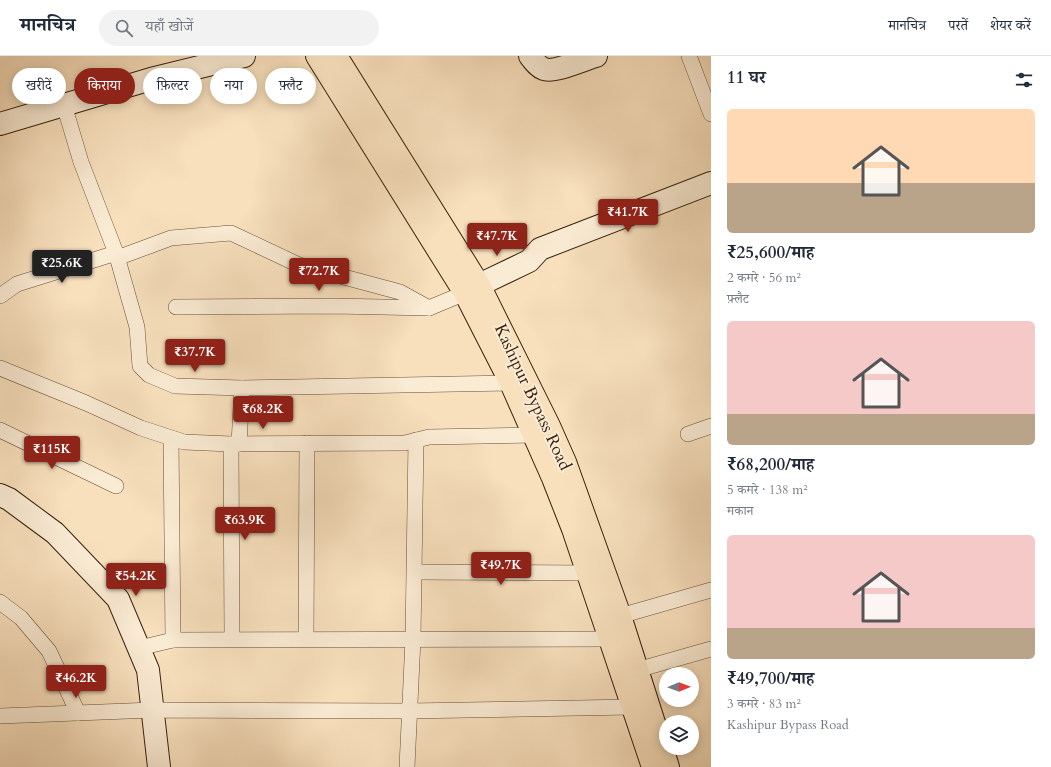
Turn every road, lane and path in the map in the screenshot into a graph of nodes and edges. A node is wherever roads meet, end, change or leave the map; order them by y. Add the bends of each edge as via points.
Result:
1 (244, 56) edge
2 (530, 56) edge
3 (596, 56) edge
4 (689, 56) edge
5 (330, 57) edge
6 (64, 105) junction
7 (711, 114) edge
8 (0, 124) edge
9 (711, 183) edge
10 (711, 198) edge
11 (116, 256) junction
12 (529, 261) junction
13 (472, 289) junction
14 (0, 296) edge
15 (176, 307) dead end
16 (430, 308) junction
17 (0, 368) edge
18 (511, 383) junction
19 (242, 388) junction
20 (711, 426) edge
21 (0, 430) edge
22 (688, 434) dead end
23 (535, 435) junction
24 (171, 439) junction
25 (416, 440) junction
26 (307, 443) junction
27 (235, 444) junction
28 (116, 486) dead end
29 (0, 495) edge
30 (414, 572) junction
31 (588, 573) junction
32 (711, 590) edge
33 (0, 602) edge
34 (620, 616) junction
35 (232, 639) junction
36 (306, 639) junction
37 (413, 639) junction
38 (619, 639) junction
39 (173, 640) junction
40 (139, 648) junction
41 (711, 649) edge
42 (637, 670) junction
43 (641, 707) junction
44 (153, 710) junction
45 (409, 711) junction
46 (78, 713) junction
47 (0, 716) edge
48 (158, 767) edge
49 (407, 767) edge
50 (653, 767) edge
51 (668, 767) edge

1 - 6 street via 151,79
2 - 3 street via 546,70
4 - 7 street
5 - 13 main road, Kashipur Bypass Road
6 - 8 street
6 - 11 street via 81,162
9 - 12 street via 540,249
10 - 12 street via 543,263
11 - 14 street via 17,284
11 - 16 street via 171,238 231,234 299,265 400,292
11 - 19 street via 137,327 140,366 149,375 175,386
12 - 13 street
13 - 16 street
13 - 18 main road
13 - 34 main road, Kashipur Bypass Road via 549,426 565,462
15 - 16 street
17 - 24 street
18 - 19 street
18 - 23 main road
19 - 27 street
20 - 22 street
21 - 28 street
23 - 25 street via 429,437
23 - 31 main road via 554,478
24 - 27 street
24 - 39 street
25 - 26 street via 406,443
25 - 30 street
26 - 27 street
26 - 36 street
27 - 35 street
29 - 40 street via 55,533 118,599
30 - 31 street
30 - 37 street
31 - 38 main road
32 - 34 street
33 - 46 street via 21,618 50,651
34 - 38 main road, Kashipur Bypass Road
35 - 36 street
35 - 39 street
36 - 37 street
37 - 38 street
37 - 45 street
38 - 42 main road, Kashipur Bypass Road
38 - 43 main road
39 - 40 street
40 - 44 street via 148,670
41 - 42 street
42 - 43 main road, Kashipur Bypass Road
43 - 45 street
43 - 50 main road
43 - 51 main road, Kashipur Bypass Road
44 - 45 street
44 - 46 street
44 - 48 street
45 - 49 street
46 - 47 street

